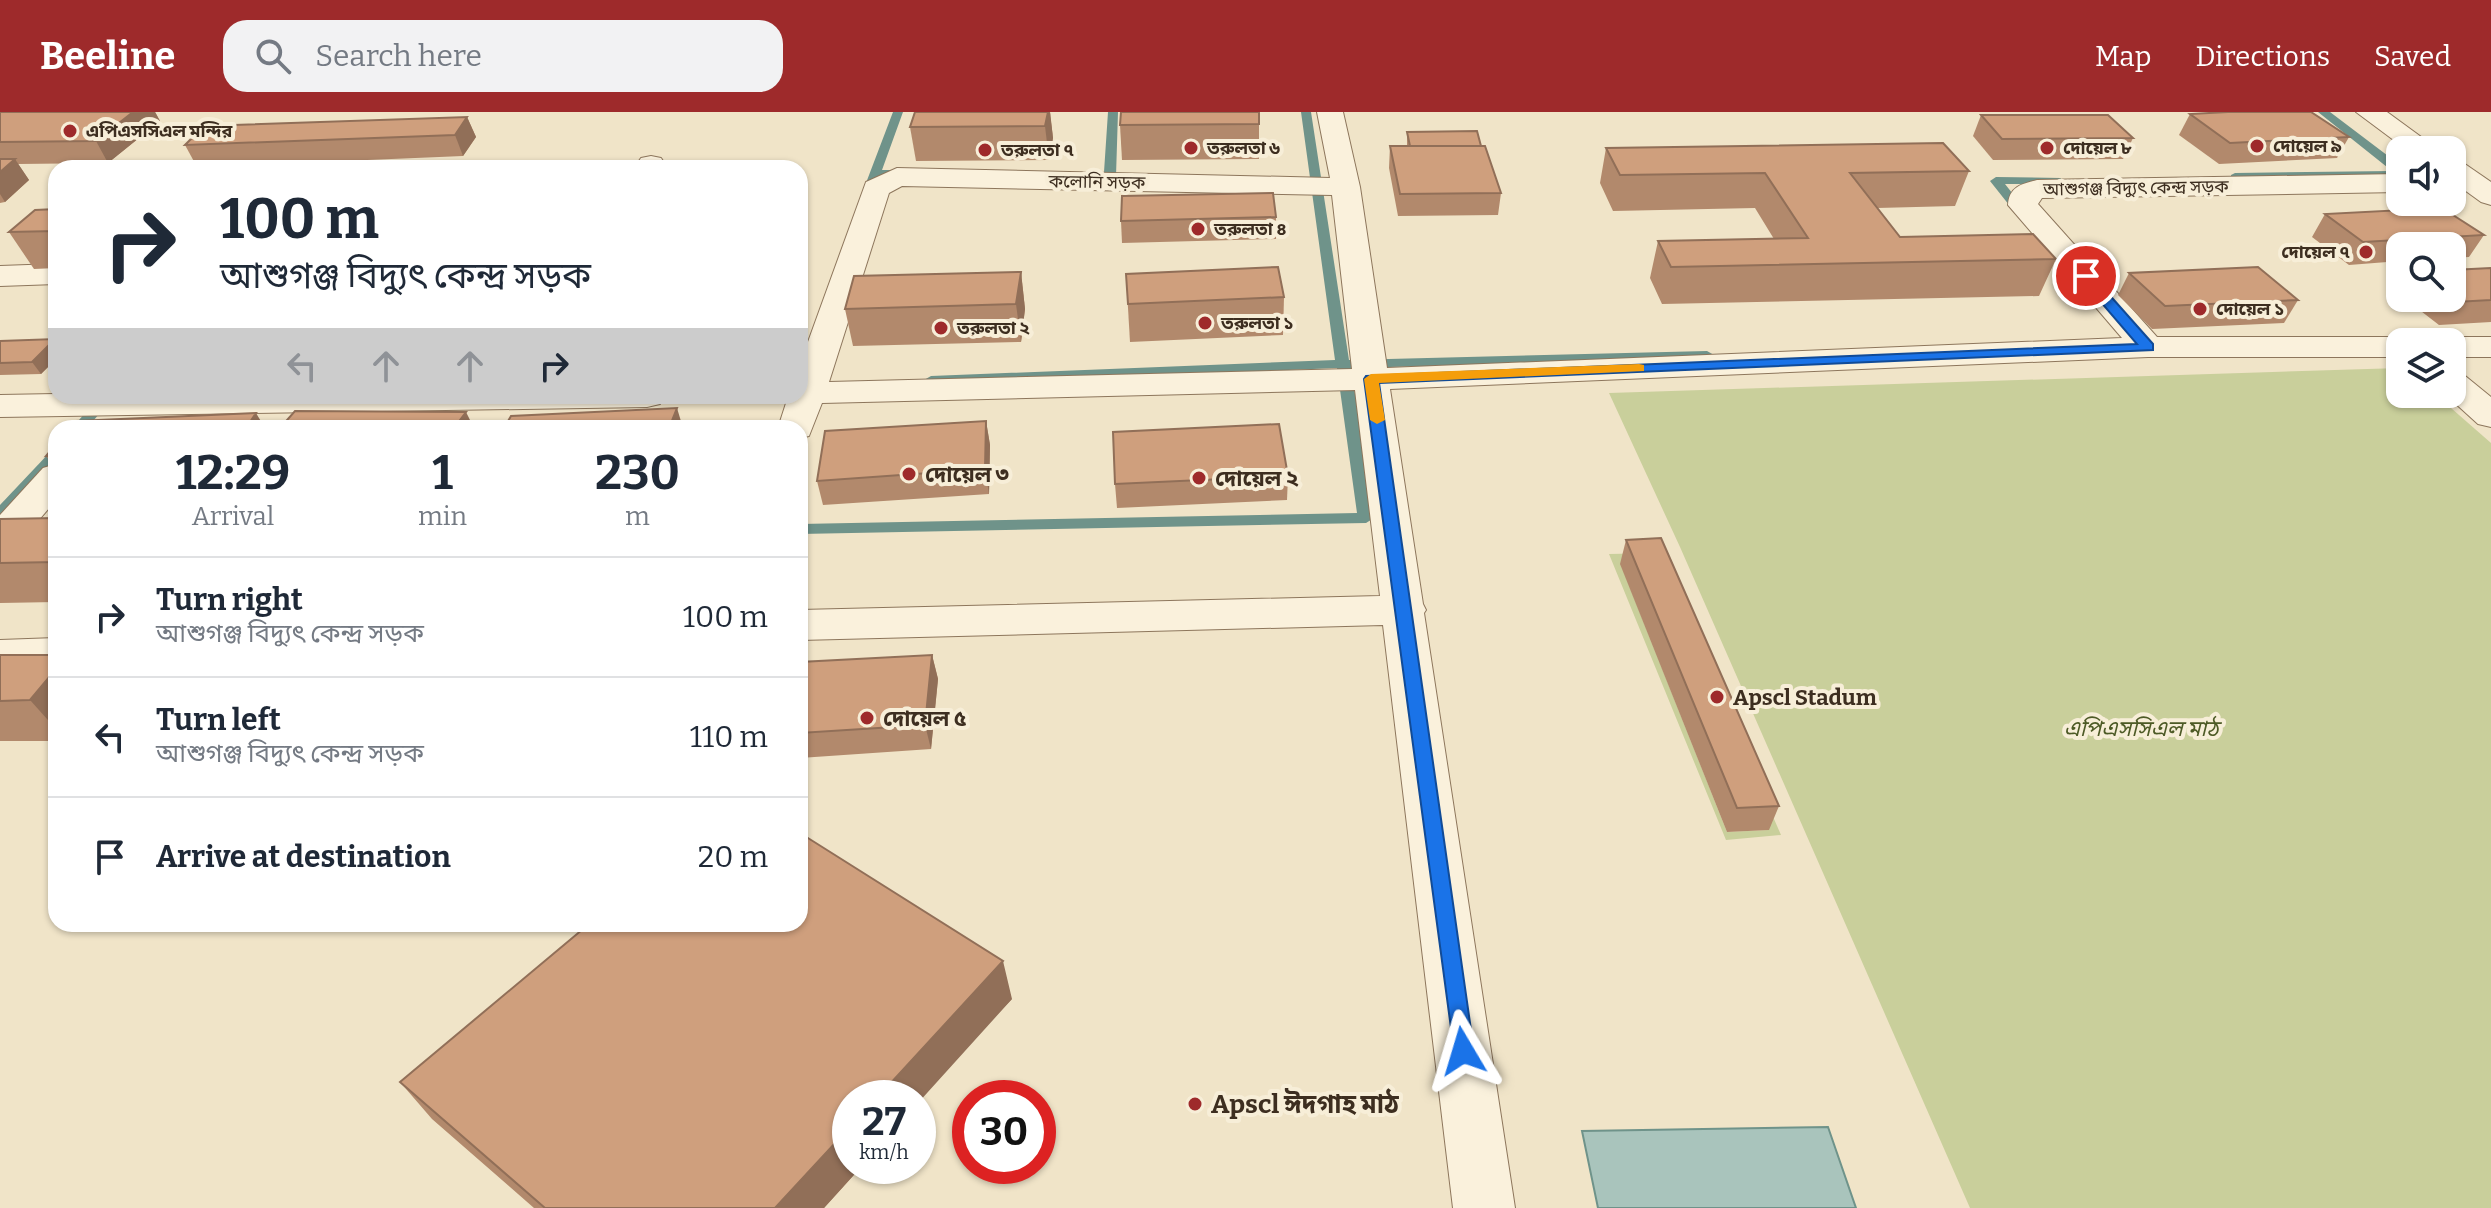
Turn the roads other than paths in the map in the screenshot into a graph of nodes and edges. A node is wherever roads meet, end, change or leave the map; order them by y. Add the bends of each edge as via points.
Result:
1 (1330, 112) edge
2 (2369, 112) edge
3 (2404, 136) edge
4 (2386, 183) edge
5 (1346, 187) junction
6 (48, 274) edge
7 (0, 276) edge
8 (2148, 347) junction
9 (2386, 347) edge
10 (2466, 347) edge
11 (2491, 347) edge
12 (1371, 379) junction
13 (808, 385) edge
14 (2466, 394) edge
15 (48, 402) edge
16 (76, 404) edge
17 (367, 404) edge
18 (801, 405) edge
19 (0, 406) edge
20 (109, 416) edge
21 (2491, 416) edge
22 (48, 485) edge
23 (0, 540) edge
24 (1405, 610) junction
25 (808, 625) edge
26 (48, 653) edge
27 (0, 655) edge
28 (1484, 1208) edge

1 - 5 street
2 - 3 street
4 - 8 street, আশুগঞ্জ বিদ্যুৎ কেন্দ্র সড়ক via 2037,189 2023,195 2023,205
5 - 12 street
5 - 13 street, কলোনি সড়ক via 897,177 883,181 876,188
6 - 7 street
8 - 9 street
8 - 12 street
10 - 11 street
12 - 18 street, কলোনি সড়ক
12 - 24 street
14 - 21 street
15 - 19 street
16 - 20 street
17 - 20 street
22 - 23 street
24 - 25 street
24 - 28 street
26 - 27 street

